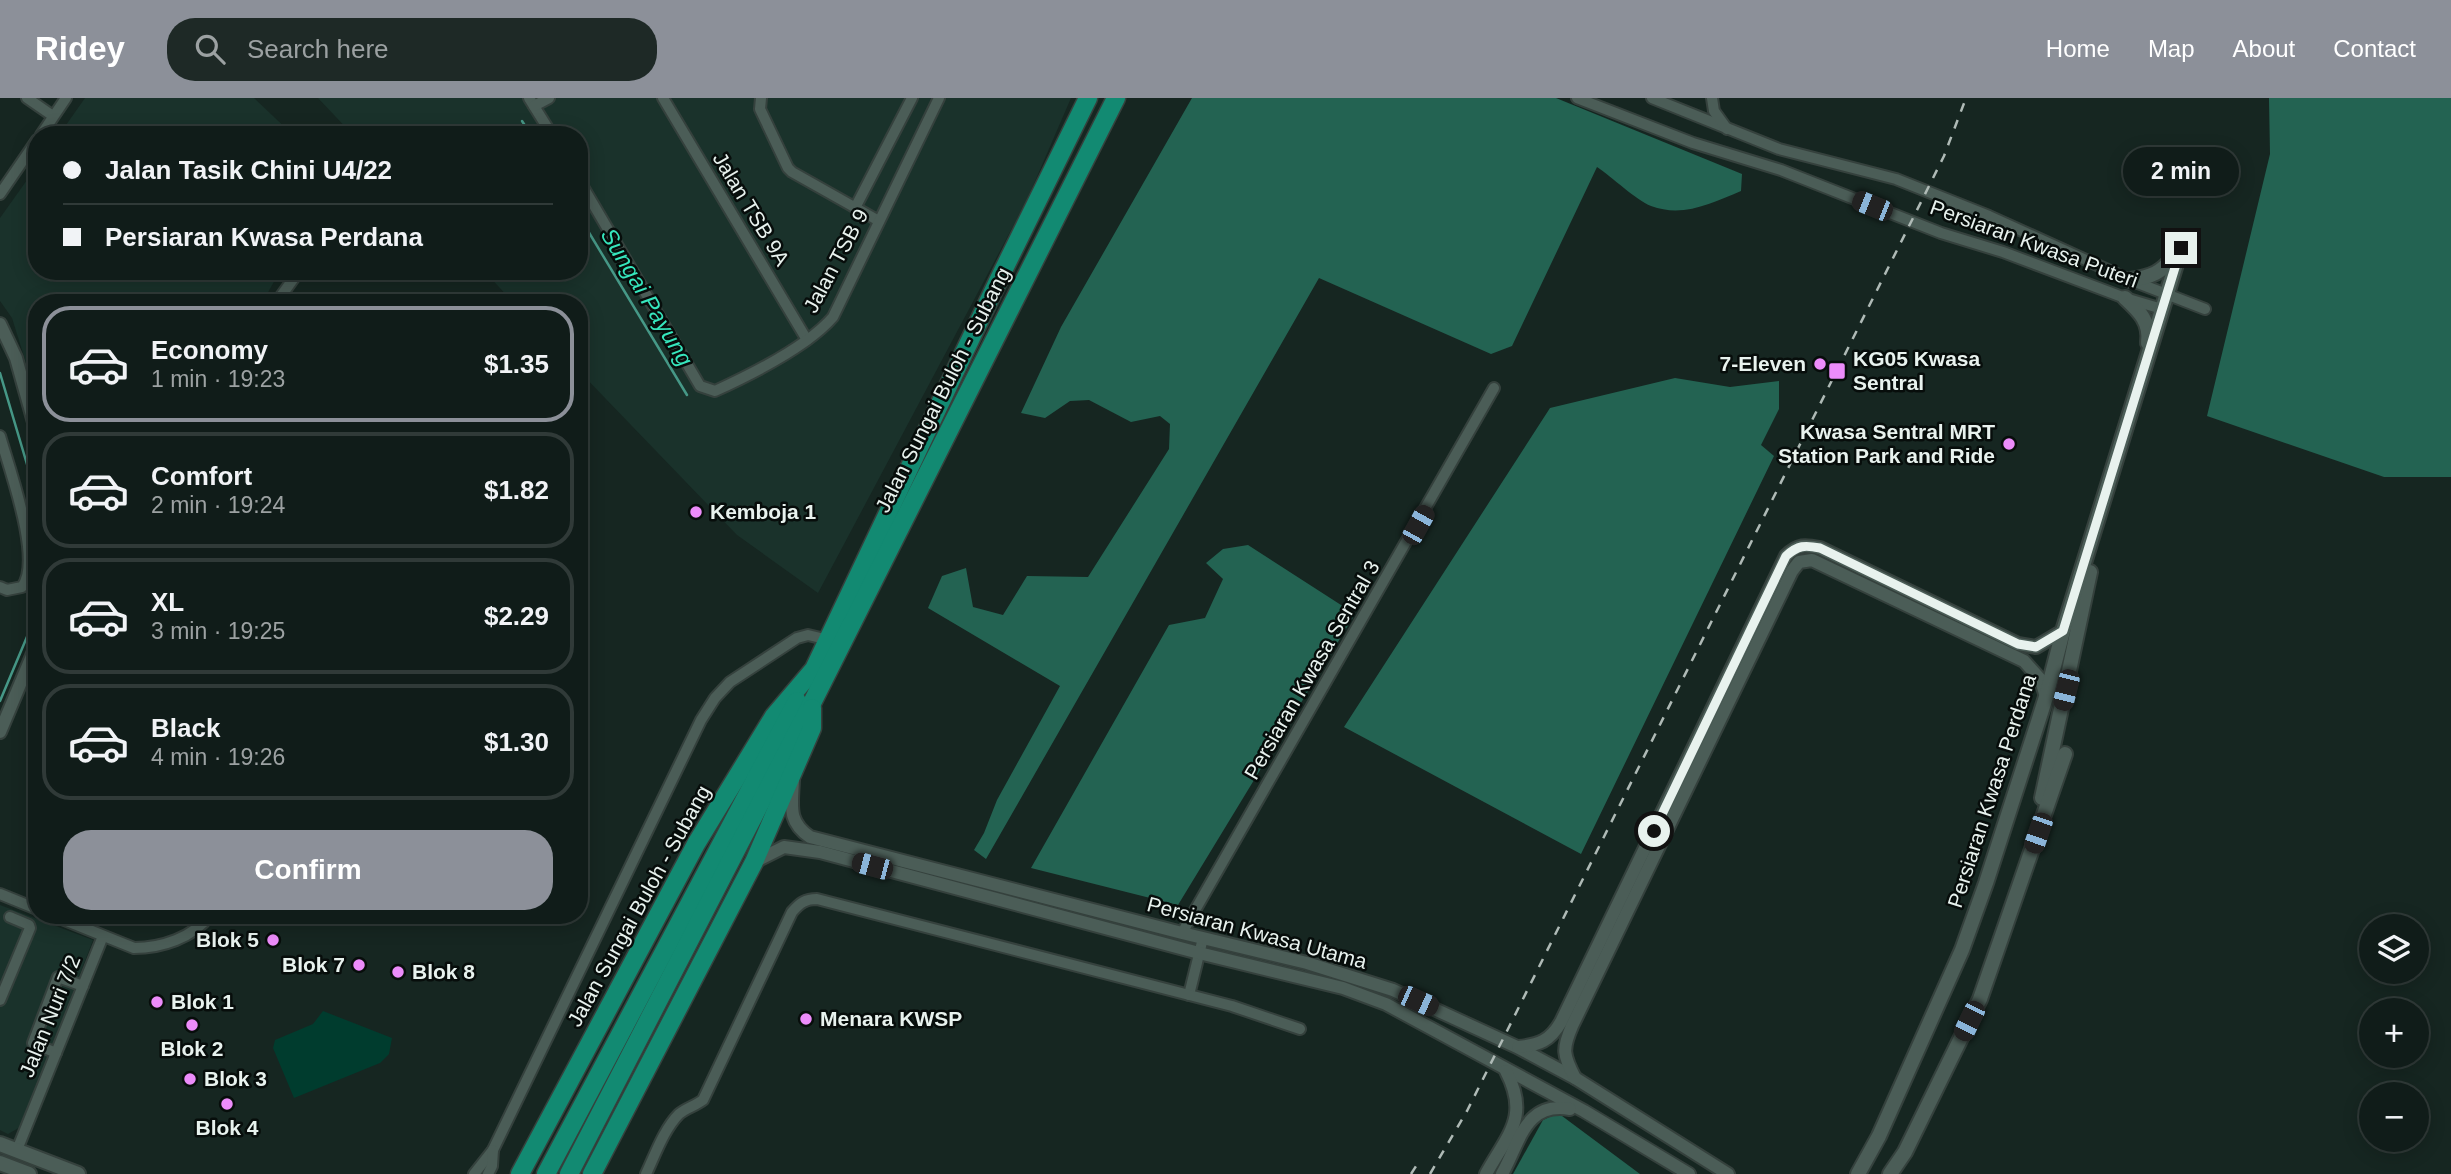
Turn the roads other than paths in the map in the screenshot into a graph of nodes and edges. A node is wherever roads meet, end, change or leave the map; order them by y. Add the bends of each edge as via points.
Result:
1 (27, 98) edge
2 (66, 98) edge
3 (549, 98) edge
4 (663, 98) edge
5 (761, 98) edge
6 (912, 98) edge
7 (939, 98) edge
8 (1088, 98) edge
9 (1103, 98) edge
10 (1116, 98) edge
11 (1577, 98) edge
12 (1673, 98) edge
13 (1712, 98) edge
14 (1656, 100) edge
15 (532, 102) edge
16 (53, 116) junction
17 (47, 126) edge
18 (547, 126) edge
19 (1727, 129) junction
20 (28, 151) edge
21 (4, 180) edge
22 (0, 194) edge
23 (588, 195) edge
24 (855, 208) junction
25 (879, 221) junction
26 (2130, 280) junction
27 (2167, 295) junction
28 (2125, 298) junction
29 (2162, 309) junction
30 (2205, 310) dead end
31 (0, 324) edge
32 (807, 340) junction
33 (961, 361) junction
34 (2143, 375) junction
35 (1494, 388) dead end
36 (28, 395) edge
37 (0, 436) edge
38 (2101, 512) junction
39 (1795, 547) junction
40 (28, 548) edge
41 (1799, 562) junction
42 (28, 575) edge
43 (0, 587) edge
44 (2063, 631) junction
45 (830, 640) junction
46 (28, 665) edge
47 (814, 669) junction
48 (2046, 697) junction
49 (812, 703) junction
50 (1, 727) edge
51 (779, 749) junction
52 (2065, 754) dead end
53 (794, 773) junction
54 (2038, 833) junction
55 (754, 862) junction
56 (0, 894) edge
57 (18, 902) junction
58 (28, 906) edge
59 (5, 915) edge
60 (74, 924) edge
61 (202, 924) edge
62 (1182, 933) junction
63 (103, 936) junction
64 (1203, 938) junction
65 (1199, 953) junction
66 (83, 986) junction
67 (1189, 995) junction
68 (0, 1000) edge
69 (1300, 1029) dead end
70 (1517, 1047) junction
71 (56, 1053) junction
72 (1506, 1071) junction
73 (1575, 1078) junction
74 (1584, 1111) junction
75 (0, 1144) edge
76 (17, 1150) junction
77 (493, 1150) junction
78 (1905, 1152) junction
79 (0, 1163) edge
80 (26, 1173) edge
81 (78, 1174) edge
82 (474, 1174) edge
83 (488, 1174) edge
84 (520, 1174) edge
85 (545, 1174) edge
86 (569, 1174) edge
87 (592, 1174) edge
88 (646, 1174) edge
89 (1486, 1174) edge
90 (1502, 1174) edge
91 (1689, 1174) edge
92 (1728, 1174) edge
93 (1858, 1174) edge
94 (1890, 1174) edge
95 (1896, 1174) edge

1 - 16 street
2 - 16 street
3 - 15 street
4 - 32 street, Jalan TSB 9A
5 - 24 street via 760,109 788,168
6 - 24 street
7 - 25 street, Jalan TSB 9
8 - 33 highway, Jalan Sungai Buloh - Subang
9 - 33 highway via 973,351
10 - 49 highway, Jalan Sungai Buloh - Subang
11 - 28 street, Persiaran Kwasa Puteri
12 - 14 street
13 - 19 street via 1714,111
14 - 19 street, Persiaran Kwasa Puteri
15 - 18 street
16 - 17 street
19 - 26 street, Persiaran Kwasa Puteri via 1779,149 1896,179
20 - 21 street
21 - 22 street
23 - 32 street, Jalan TSB 9 via 700,386 715,391
24 - 25 street
25 - 32 street, Jalan TSB 9 via 832,317
26 - 27 street, Persiaran Kwasa Puteri
26 - 27 main road, Persiaran Kwasa Perdana via 2165,269 2181,248
27 - 29 main road, Persiaran Kwasa Perdana
27 - 30 street, Persiaran Kwasa Puteri
28 - 29 street, Persiaran Kwasa Puteri
28 - 34 main road via 2144,318 2149,334
29 - 34 main road, Persiaran Kwasa Perdana
31 - 36 street
33 - 45 highway, Jalan Sungai Buloh - Subang
34 - 38 main road, Persiaran Kwasa Perdana
35 - 62 street, Persiaran Kwasa Sentral 3
37 - 40 street
38 - 44 main road, Persiaran Kwasa Perdana
38 - 54 main road
39 - 41 street
39 - 44 street via 1820,548 2018,644 2036,647
39 - 70 street via 1786,556 1561,1022 1546,1041
41 - 48 street via 1812,560 2024,660 2041,680
41 - 73 street via 1572,1026 1564,1049
42 - 43 street via 22,587
44 - 48 main road, Persiaran Kwasa Perdana
45 - 47 highway, Jalan Sungai Buloh - Subang
45 - 77 street via 808,635 797,638 730,682 715,698
46 - 50 street
47 - 51 highway, Jalan Sungai Buloh - Subang
47 - 84 highway, Jalan Sungai Buloh - Subang via 774,716 696,844
48 - 93 main road, Persiaran Kwasa Perdana via 1962,950
49 - 51 highway, Jalan Sungai Buloh - Subang
49 - 53 highway, Jalan Sungai Buloh - Subang via 812,728
51 - 85 highway, Jalan Sungai Buloh - Subang
51 - 86 highway, Jalan Sungai Buloh - Subang
52 - 54 main road
53 - 55 highway, Jalan Sungai Buloh - Subang
53 - 62 street, Persiaran Kwasa Utama via 792,814 800,831 810,837
54 - 78 main road via 1980,999
55 - 65 street, Persiaran Kwasa Utama via 784,847 820,852
55 - 87 highway, Jalan Sungai Buloh - Subang
56 - 57 street
57 - 58 street
57 - 59 street
59 - 68 street via 30,928
60 - 63 street
61 - 63 street via 160,947 134,948
62 - 64 street, Persiaran Kwasa Utama
63 - 66 street, Jalan Nuri 7/2
64 - 65 street
64 - 70 street, Persiaran Kwasa Utama via 1307,962 1393,990
65 - 67 street
65 - 72 street, Persiaran Kwasa Utama via 1386,1004
66 - 71 street, Jalan Nuri 7/2
66 - 71 street via 58,976 33,1043
67 - 69 street
67 - 88 street via 808,899 792,912 703,1100 676,1118
70 - 73 street, Persiaran Kwasa Utama
71 - 76 street, Jalan Nuri 7/2
72 - 74 street, Persiaran Kwasa Utama
72 - 89 street via 1515,1088 1518,1112
73 - 92 street, Persiaran Kwasa Utama
74 - 90 street via 1556,1107 1539,1111
74 - 91 street, Persiaran Kwasa Utama
75 - 76 main road
76 - 81 main road
77 - 82 street
77 - 83 street
78 - 94 main road
78 - 95 main road
79 - 80 main road

